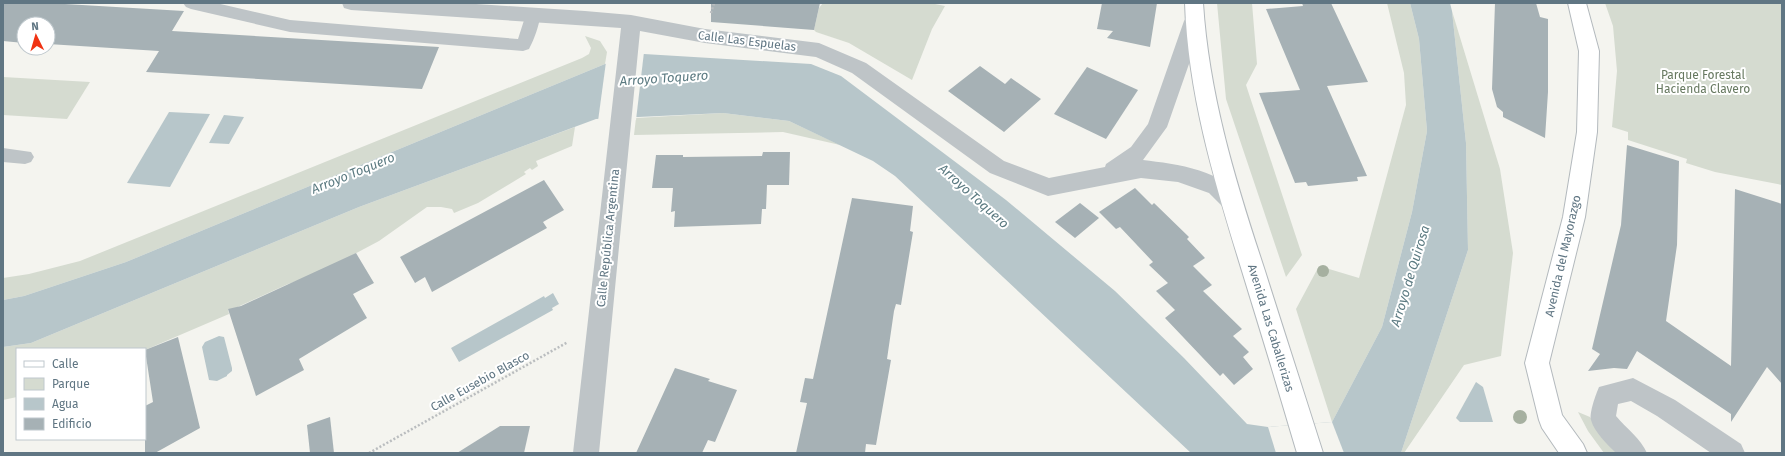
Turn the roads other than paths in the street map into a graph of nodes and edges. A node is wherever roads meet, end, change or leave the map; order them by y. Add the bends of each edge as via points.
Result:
1 (191, 3) edge
2 (351, 3) edge
3 (1577, 3) edge
4 (1194, 12) edge
5 (533, 15) junction
6 (631, 22) junction
7 (3, 155) edge
8 (25, 157) dead end
9 (1103, 177) junction
10 (1232, 202) junction
11 (586, 453) edge
12 (1310, 453) edge
13 (1574, 453) edge
14 (1634, 453) edge
15 (1732, 453) edge

1 - 5 lane via 290,26 523,44
2 - 5 street, Calle Las Espuelas
3 - 13 main road, Avenida del Mayorazgo via 1589,51 1586,132 1574,217 1537,363 1551,420
4 - 9 street, Avenida Las Caballerizas via 1157,127 1138,154
4 - 10 main road, Avenida Las Caballerizas via 1200,78
5 - 6 street, Calle Las Espuelas
6 - 9 street, Calle Las Espuelas via 705,36 819,50 859,68 997,168 1048,187
6 - 11 street, Calle República Argentina
7 - 8 lane
9 - 10 street, Avenida Las Caballerizas via 1140,169 1179,173 1217,187
10 - 12 main road, Avenida Las Caballerizas
14 - 15 street via 1603,419 1608,395 1633,389

